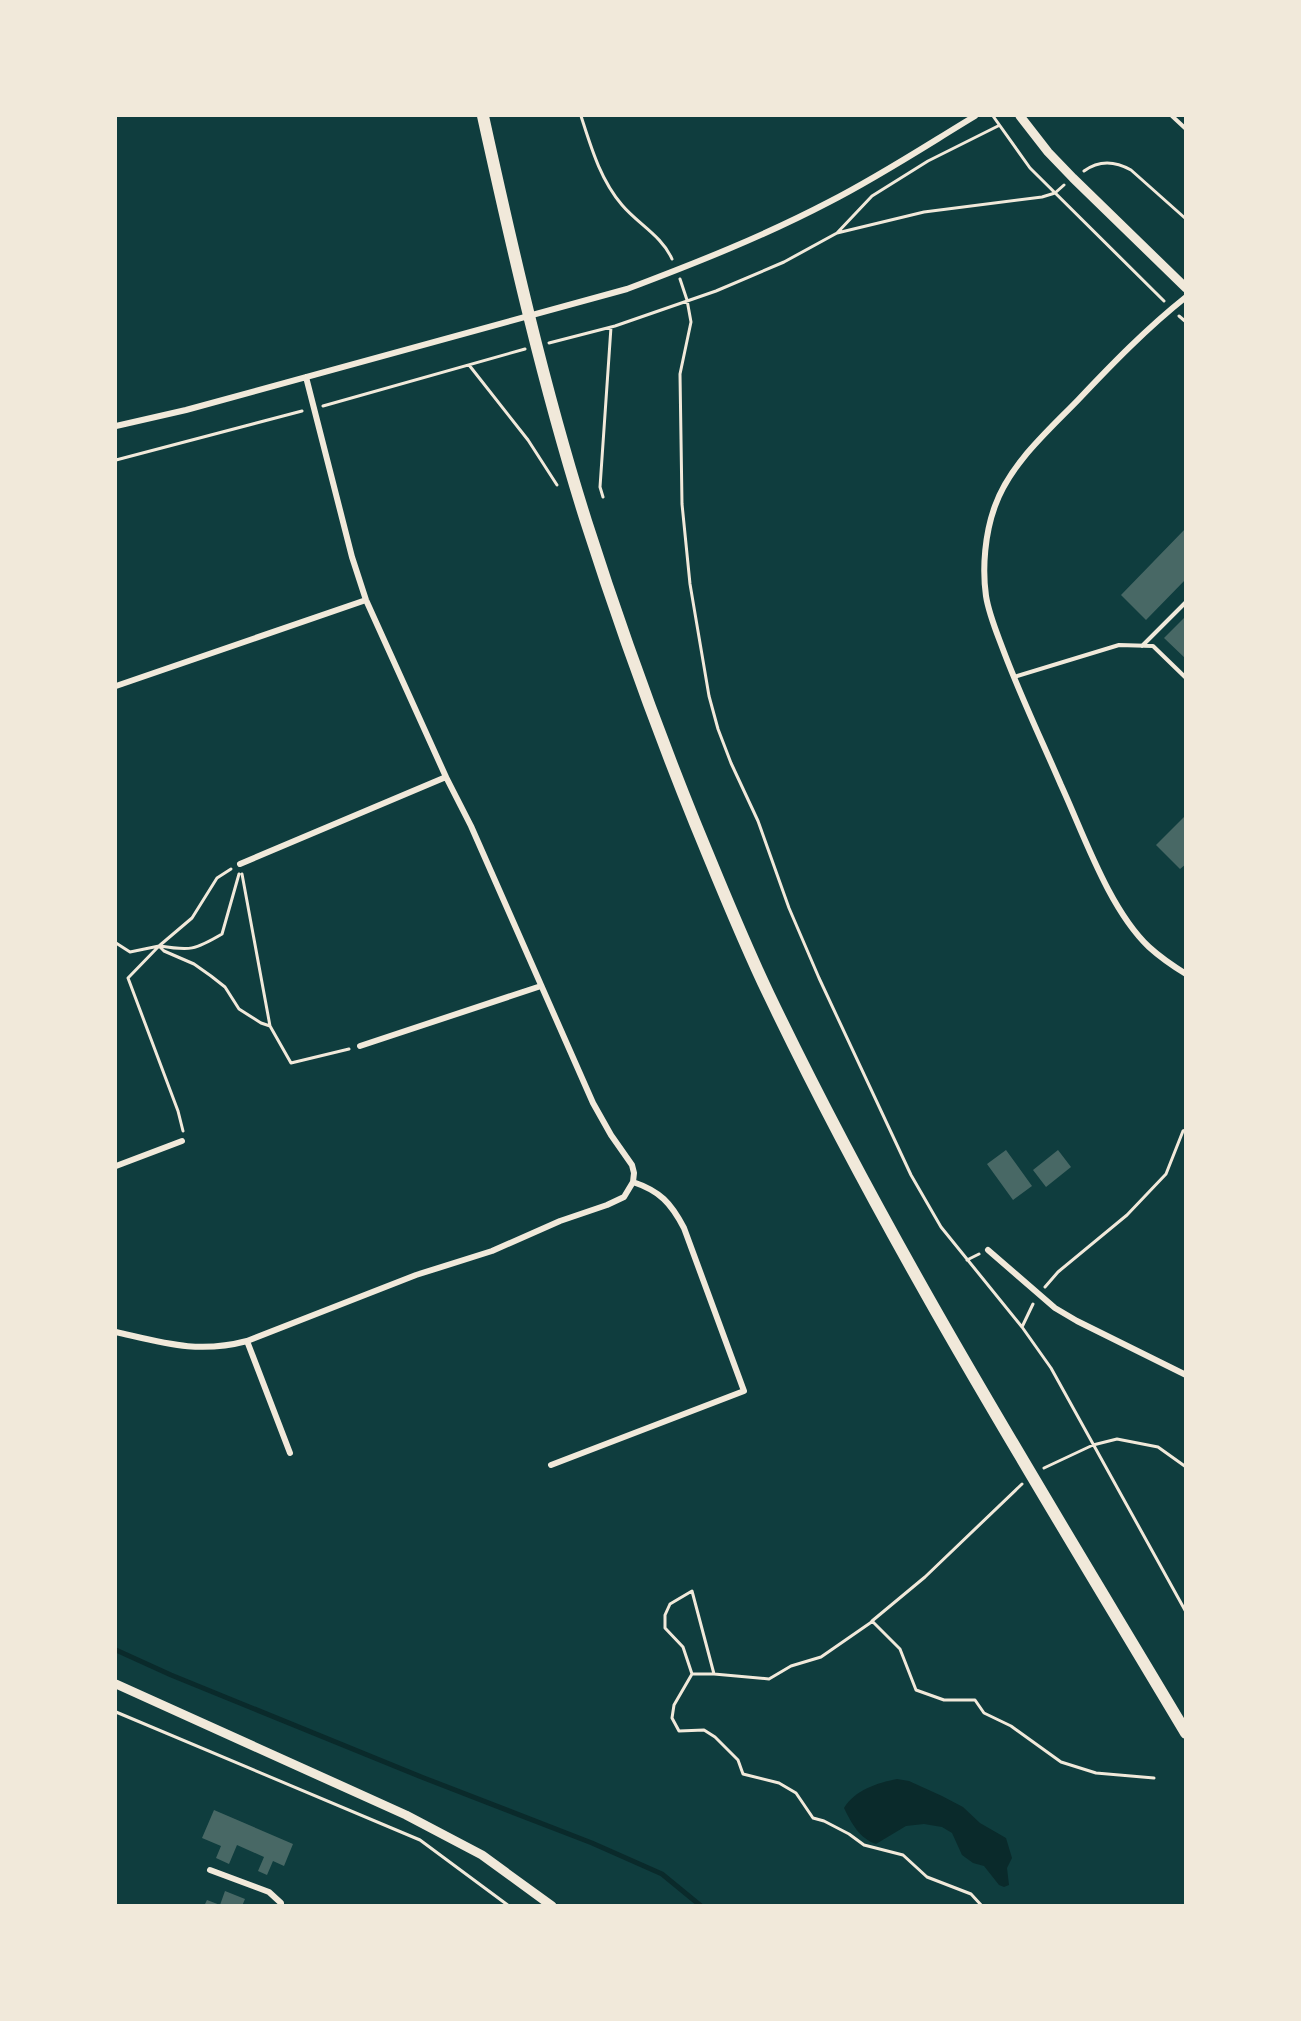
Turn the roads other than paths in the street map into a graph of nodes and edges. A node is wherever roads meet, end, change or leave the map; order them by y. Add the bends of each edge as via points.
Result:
1 (483, 116) edge
2 (975, 116) edge
3 (1020, 116) edge
4 (1172, 116) edge
5 (1185, 129) edge
6 (1185, 288) edge
7 (1185, 297) edge
8 (306, 377) junction
9 (116, 426) edge
10 (366, 600) junction
11 (1185, 602) edge
12 (1142, 646) junction
13 (1014, 678) junction
14 (1185, 678) edge
15 (116, 686) edge
16 (446, 777) junction
17 (240, 864) road end
18 (1185, 974) edge
19 (541, 986) junction
20 (360, 1046) road end
21 (182, 1141) road end
22 (116, 1166) edge
23 (633, 1182) junction
24 (988, 1250) dead end
25 (116, 1332) edge
26 (247, 1341) junction
27 (1185, 1375) edge
28 (290, 1454) dead end
29 (551, 1466) dead end
30 (116, 1684) edge
31 (1185, 1733) edge
32 (210, 1870) dead end
33 (281, 1905) edge
34 (552, 1905) edge

1 - 31 highway via 513,253 585,517 655,722 719,883 764,984 904,1256
2 - 8 street via 830,202 677,270 552,311
3 - 6 street via 1048,152
4 - 5 lane
7 - 13 street via 1041,438 1011,476 994,507 986,545 985,586 991,618
8 - 9 street
8 - 10 street
10 - 15 street
10 - 16 street
11 - 12 lane
12 - 13 lane via 1119,645
12 - 14 lane via 1152,646
13 - 18 street via 1113,897 1135,932
16 - 17 street
16 - 19 street
19 - 20 street
19 - 23 street via 593,1103 632,1165
21 - 22 street
23 - 26 street via 624,1197 607,1205
23 - 29 street via 662,1197 684,1228 744,1391
24 - 27 street via 1038,1295 1077,1322
25 - 26 street via 184,1347 227,1346
26 - 28 street
30 - 34 street via 406,1815 482,1855
32 - 33 street via 269,1892

